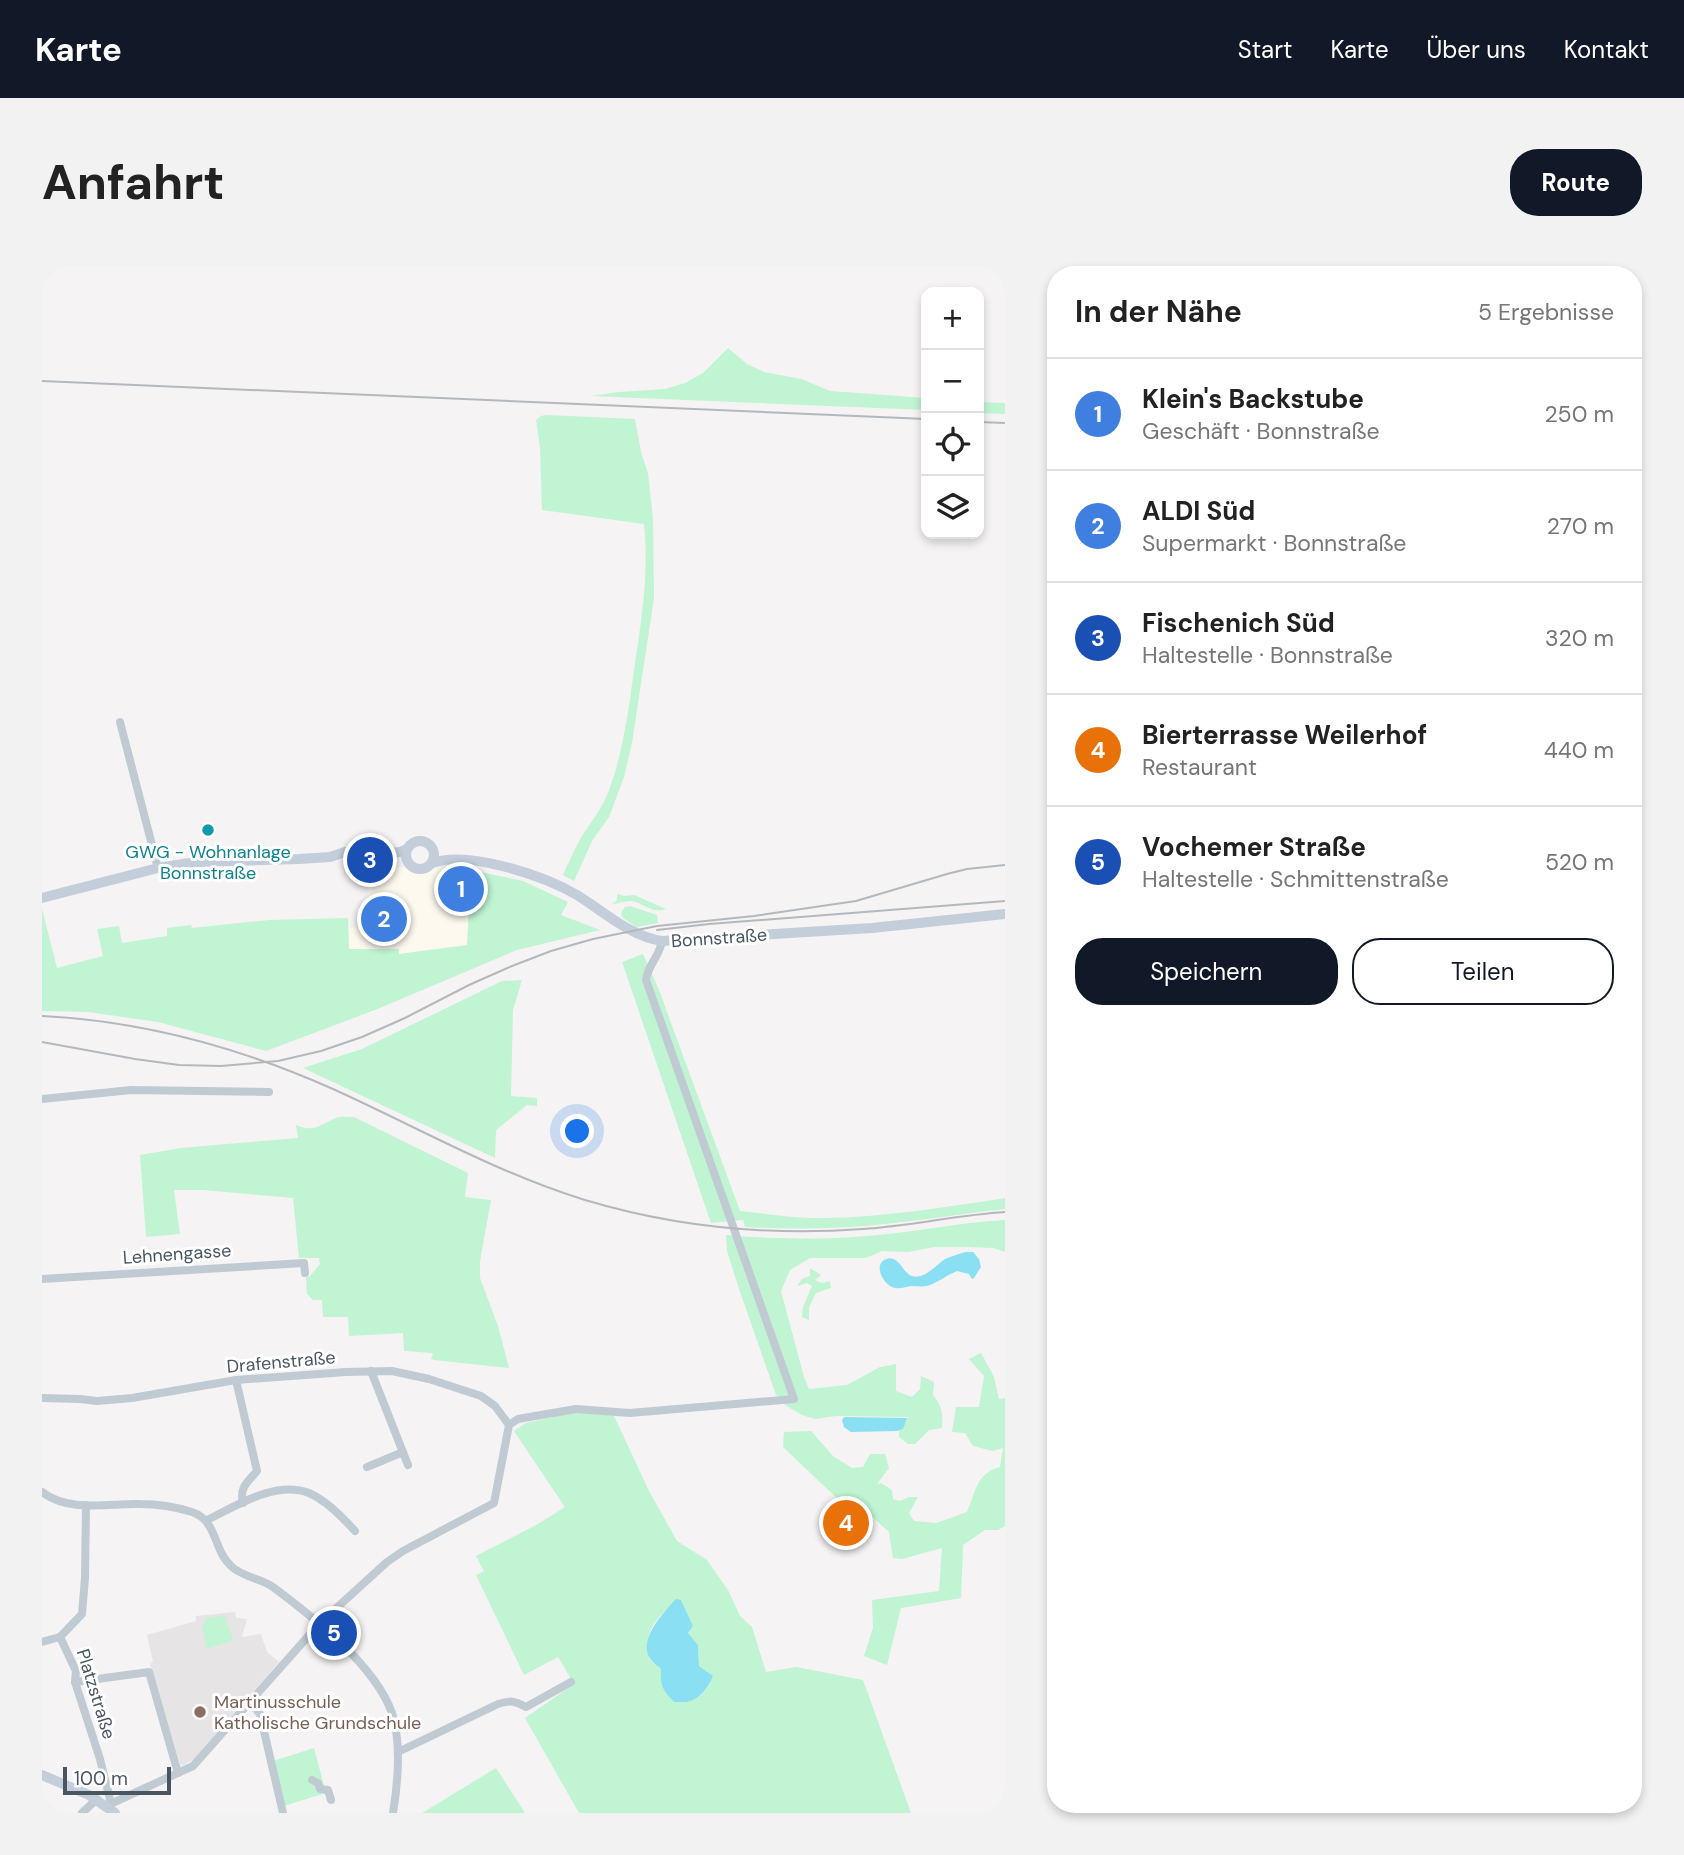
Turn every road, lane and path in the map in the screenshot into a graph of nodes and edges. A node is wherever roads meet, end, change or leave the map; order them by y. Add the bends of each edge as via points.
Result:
1 (120, 722) dead end
2 (407, 849) junction
3 (432, 849) junction
4 (378, 854) junction
5 (451, 859) junction
6 (432, 863) junction
7 (408, 864) junction
8 (158, 868) junction
9 (42, 898) edge
10 (1005, 915) edge
11 (662, 941) junction
12 (270, 1092) dead end
13 (42, 1099) edge
14 (305, 1273) dead end
15 (42, 1279) edge
16 (371, 1371) junction
17 (236, 1380) junction
18 (42, 1398) edge
19 (509, 1425) junction
20 (403, 1452) junction
21 (408, 1465) dead end
22 (367, 1467) dead end
23 (42, 1492) edge
24 (243, 1503) junction
25 (86, 1505) junction
26 (207, 1520) junction
27 (355, 1531) dead end
28 (320, 1623) junction
29 (63, 1634) junction
30 (42, 1642) edge
31 (75, 1682) junction
32 (571, 1682) dead end
33 (250, 1702) junction
34 (398, 1752) junction
35 (178, 1773) junction
36 (42, 1775) edge
37 (312, 1780) dead end
38 (331, 1800) dead end
39 (107, 1805) edge
40 (82, 1813) edge
41 (283, 1813) edge
42 (393, 1813) edge

1 - 8 street
2 - 3 main road via 417,841
2 - 4 main road
2 - 7 main road
3 - 5 main road, Bonnstraße
3 - 6 main road
4 - 7 main road
4 - 8 main road via 345,852 330,857 196,862
5 - 6 main road, Bonnstraße
5 - 11 main road, Bonnstraße via 528,873 573,893 644,938
6 - 7 main road via 420,870
8 - 9 main road
10 - 11 main road, Bonnstraße
11 - 19 street via 646,980 794,1399 630,1413 576,1409 518,1419
12 - 13 street via 152,1090
14 - 15 street, Lehnengasse via 304,1263
16 - 17 street, Drafenstraße
16 - 19 street, Drafenstraße via 410,1374 481,1396
16 - 20 street
17 - 18 street, Drafenstraße via 132,1398
17 - 24 street via 257,1471 246,1482
19 - 28 street via 494,1503 387,1562
20 - 21 street
20 - 22 street
23 - 25 street
24 - 26 street
24 - 27 street via 274,1491 298,1490 326,1503
25 - 26 street via 155,1505
25 - 29 street via 82,1614
26 - 28 street via 232,1568 264,1581
28 - 33 street
28 - 34 street via 379,1687 392,1715
29 - 30 street, Platzstraße
29 - 31 street, Platzstraße via 76,1671
31 - 35 street via 149,1672
31 - 39 street, Platzstraße via 100,1759
32 - 34 street via 526,1707 509,1700 498,1704
33 - 35 street via 197,1762
33 - 41 street via 260,1714
34 - 42 street
35 - 39 street
36 - 39 main road
37 - 38 street via 327,1790
39 - 40 street

